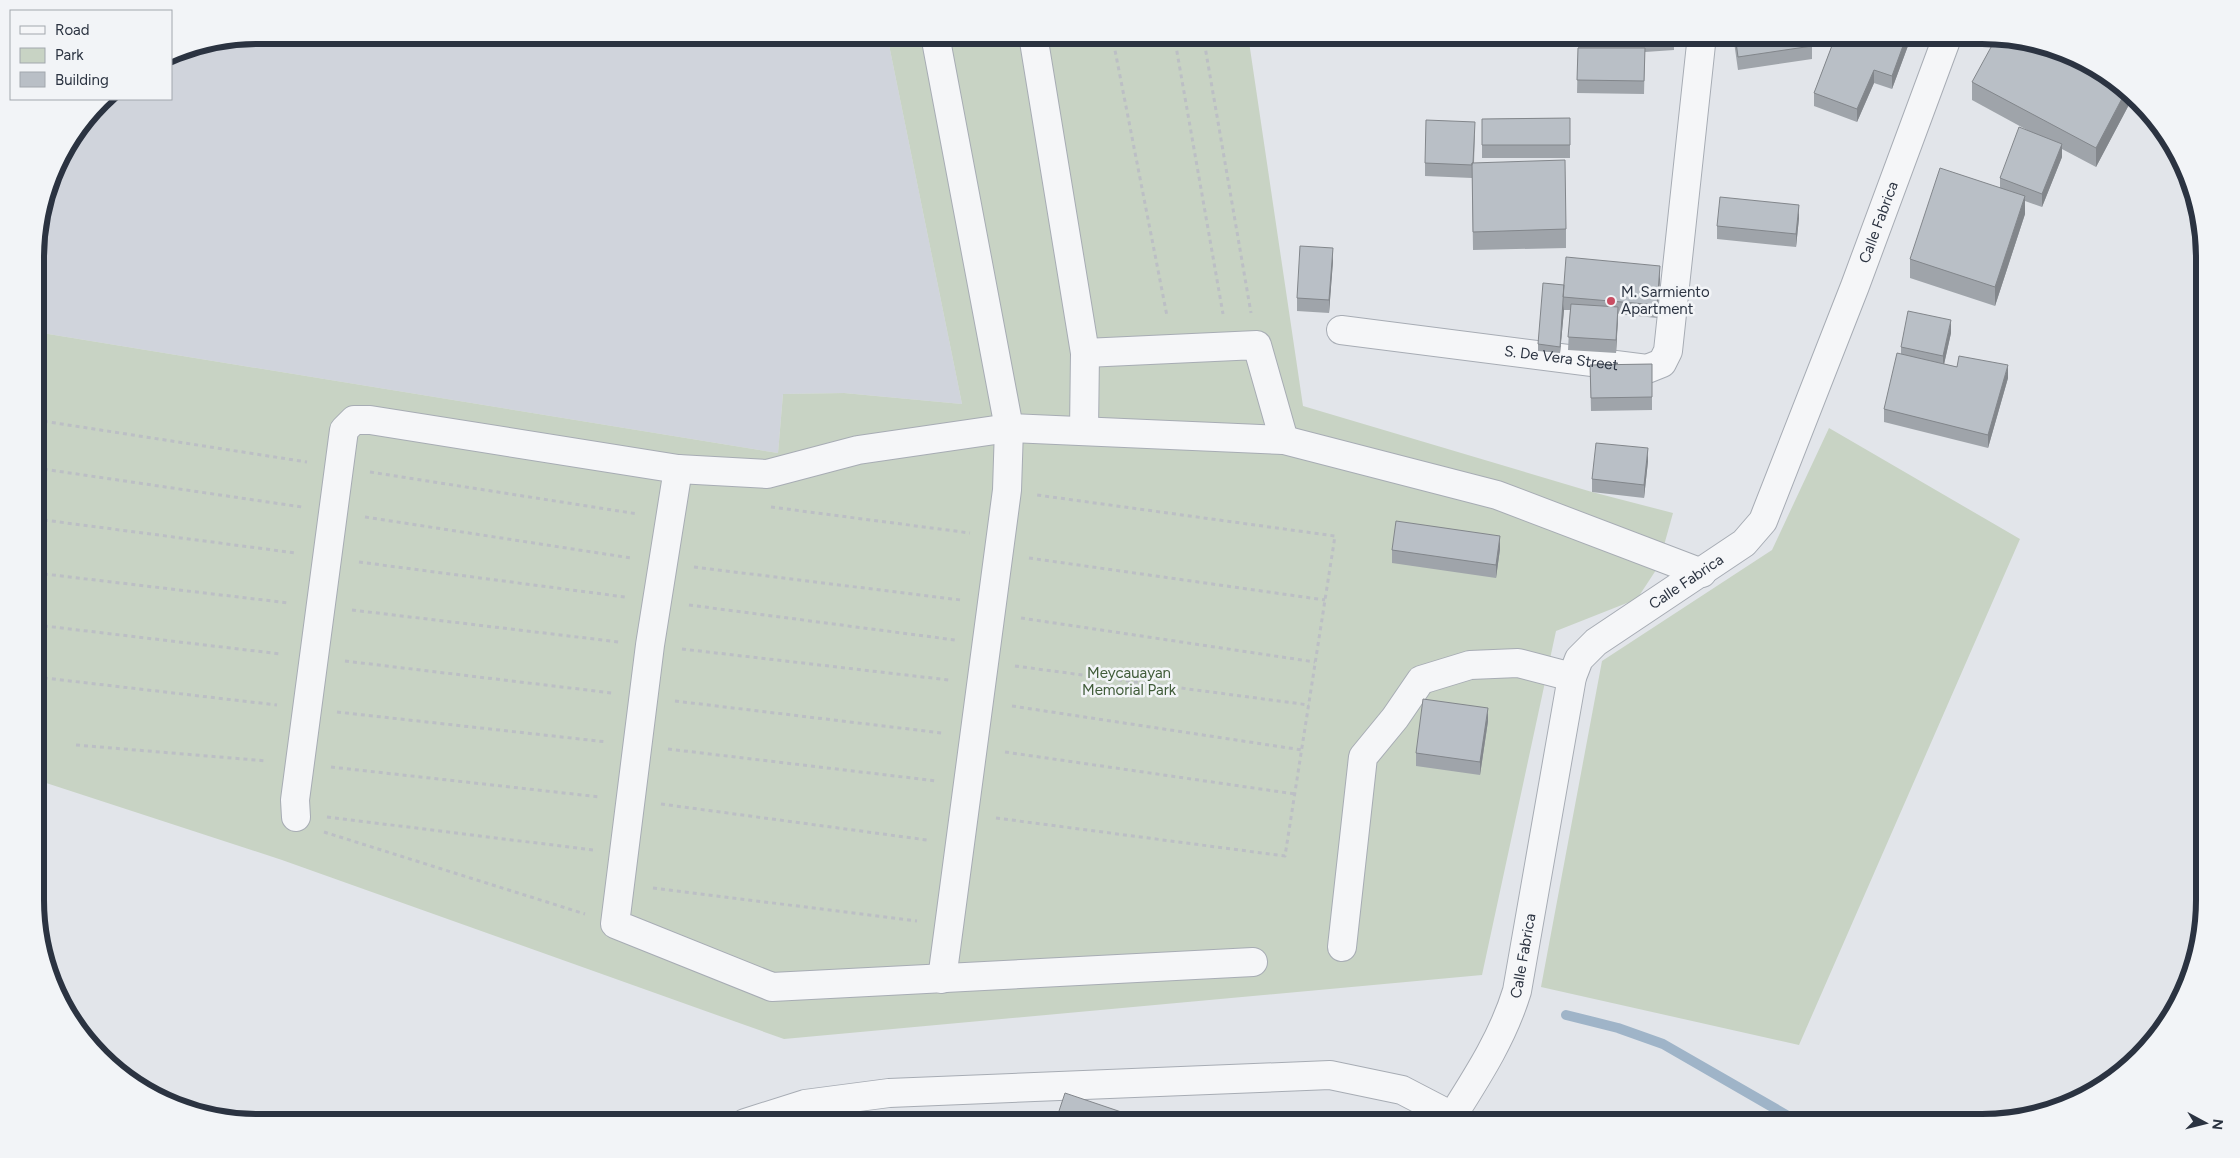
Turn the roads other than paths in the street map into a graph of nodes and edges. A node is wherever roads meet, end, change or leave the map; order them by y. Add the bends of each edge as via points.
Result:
1 (937, 44) edge
2 (1034, 44) edge
3 (1701, 44) edge
4 (1945, 44) edge
5 (1341, 330) dead end
6 (1085, 353) junction
7 (1009, 428) junction
8 (1084, 431) junction
9 (1284, 440) junction
10 (678, 469) junction
11 (1702, 573) junction
12 (1572, 677) junction
13 (296, 816) road end
14 (1342, 947) dead end
15 (1253, 962) dead end
16 (942, 979) junction
17 (774, 1114) edge
18 (1442, 1114) edge
19 (1453, 1114) edge

1 - 7 street
2 - 6 street
3 - 5 street, S. De Vera Street via 1668,351 1662,363 1647,369
4 - 11 street, Calle Fabrica via 1764,521 1744,543
6 - 8 street
6 - 9 street via 1257,345
7 - 8 street
7 - 10 street via 858,450 766,474
7 - 16 street via 1007,490
8 - 9 street
9 - 11 street via 1497,495
10 - 13 street via 354,420 344,430 295,800
10 - 16 street via 650,645 615,924 772,987
11 - 12 street, Calle Fabrica via 1596,642 1579,659
12 - 14 street via 1518,663 1470,665 1421,680 1363,757
12 - 19 street, Calle Fabrica via 1517,991 1509,1017 1485,1065
15 - 16 street
17 - 18 street via 805,1104 890,1093 1330,1075 1402,1090

